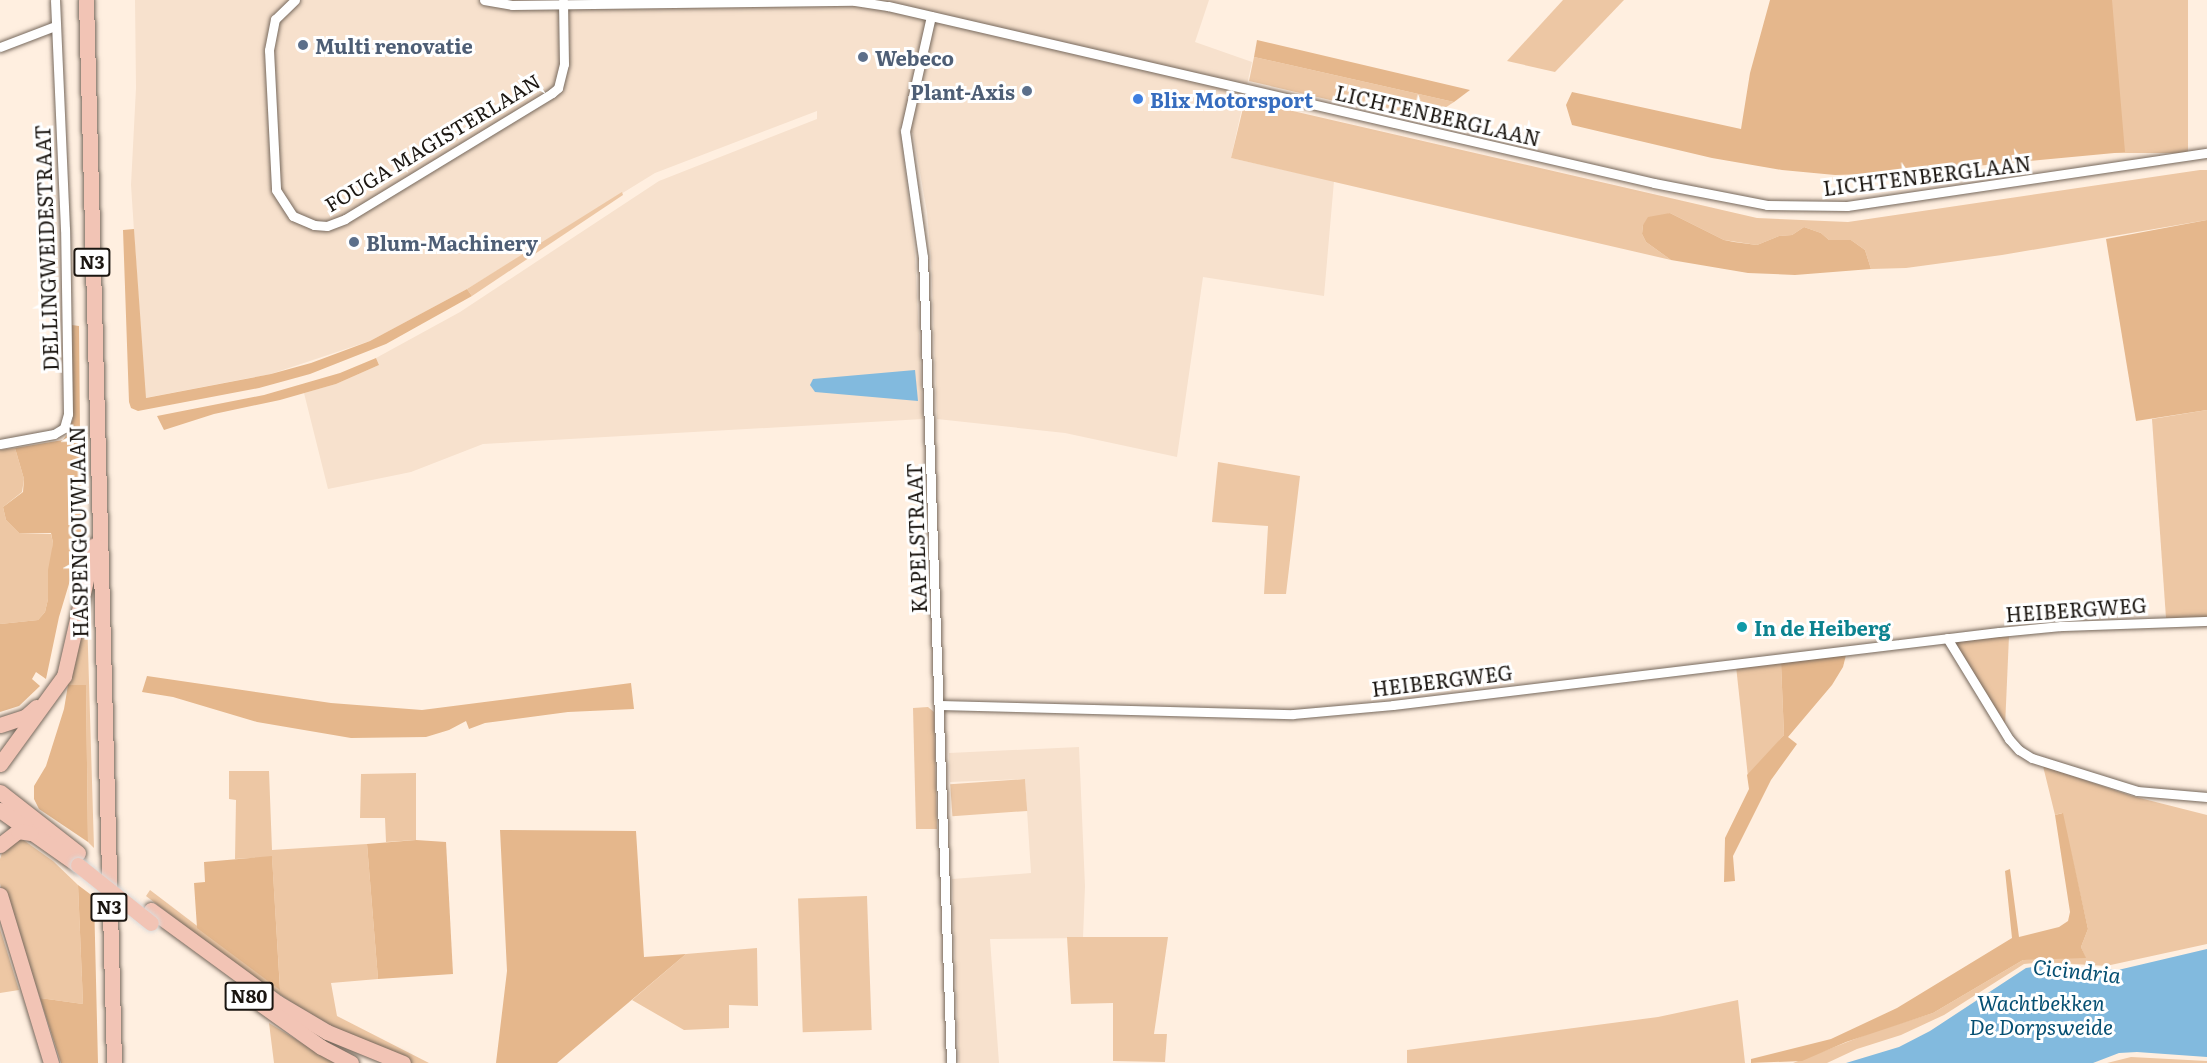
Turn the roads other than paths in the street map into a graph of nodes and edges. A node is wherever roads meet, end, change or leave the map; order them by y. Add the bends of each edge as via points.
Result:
1 (55, 0) edge
2 (86, 0) edge
3 (295, 0) edge
4 (484, 0) edge
5 (563, 2) edge
6 (931, 16) junction
7 (55, 26) junction
8 (0, 46) edge
9 (2207, 153) edge
10 (0, 444) edge
11 (99, 524) junction
12 (2207, 621) edge
13 (1947, 638) junction
14 (64, 676) junction
15 (940, 705) junction
16 (0, 725) edge
17 (0, 764) edge
18 (0, 792) edge
19 (2207, 797) edge
20 (0, 810) edge
21 (26, 831) junction
22 (0, 845) edge
23 (78, 859) junction
24 (0, 895) edge
25 (151, 916) junction
26 (115, 1062) edge
27 (394, 1062) edge
28 (51, 1063) edge
29 (351, 1063) edge
30 (951, 1063) edge

1 - 7 street, DELLINGWEIDESTRAAT
2 - 11 main road, HASPENGOUWLAAN / N3
3 - 5 street, FOUGA MAGISTERLAAN via 275,19 269,50 276,190 293,216 327,226 345,219 558,88 564,64
4 - 5 street, LICHTENBERGLAAN via 512,5
5 - 6 street, LICHTENBERGLAAN via 855,1
6 - 9 street, LICHTENBERGLAAN via 1654,183 1767,205 1847,206
6 - 15 street, KAPELSTRAAT via 905,131 923,257
7 - 8 street
7 - 10 street, DELLINGWEIDESTRAAT via 65,219 68,414 64,428 54,434
11 - 14 main road
11 - 26 main road, HASPENGOUWLAAN / N3
12 - 13 street, HEIBERGWEG via 2061,626
13 - 15 street, HEIBERGWEG via 1304,713 1249,715
13 - 19 street via 2009,739 2032,758 2137,790
14 - 16 main road via 25,717
14 - 17 main road
15 - 30 street, KAPELSTRAAT
18 - 23 main road, N80
20 - 21 main road, N80
21 - 22 main road via 9,836
21 - 23 main road, N80
23 - 25 main road, N80, bridge
24 - 28 main road
25 - 27 main road, N80 via 333,1038
25 - 29 main road, N80 via 268,1010

